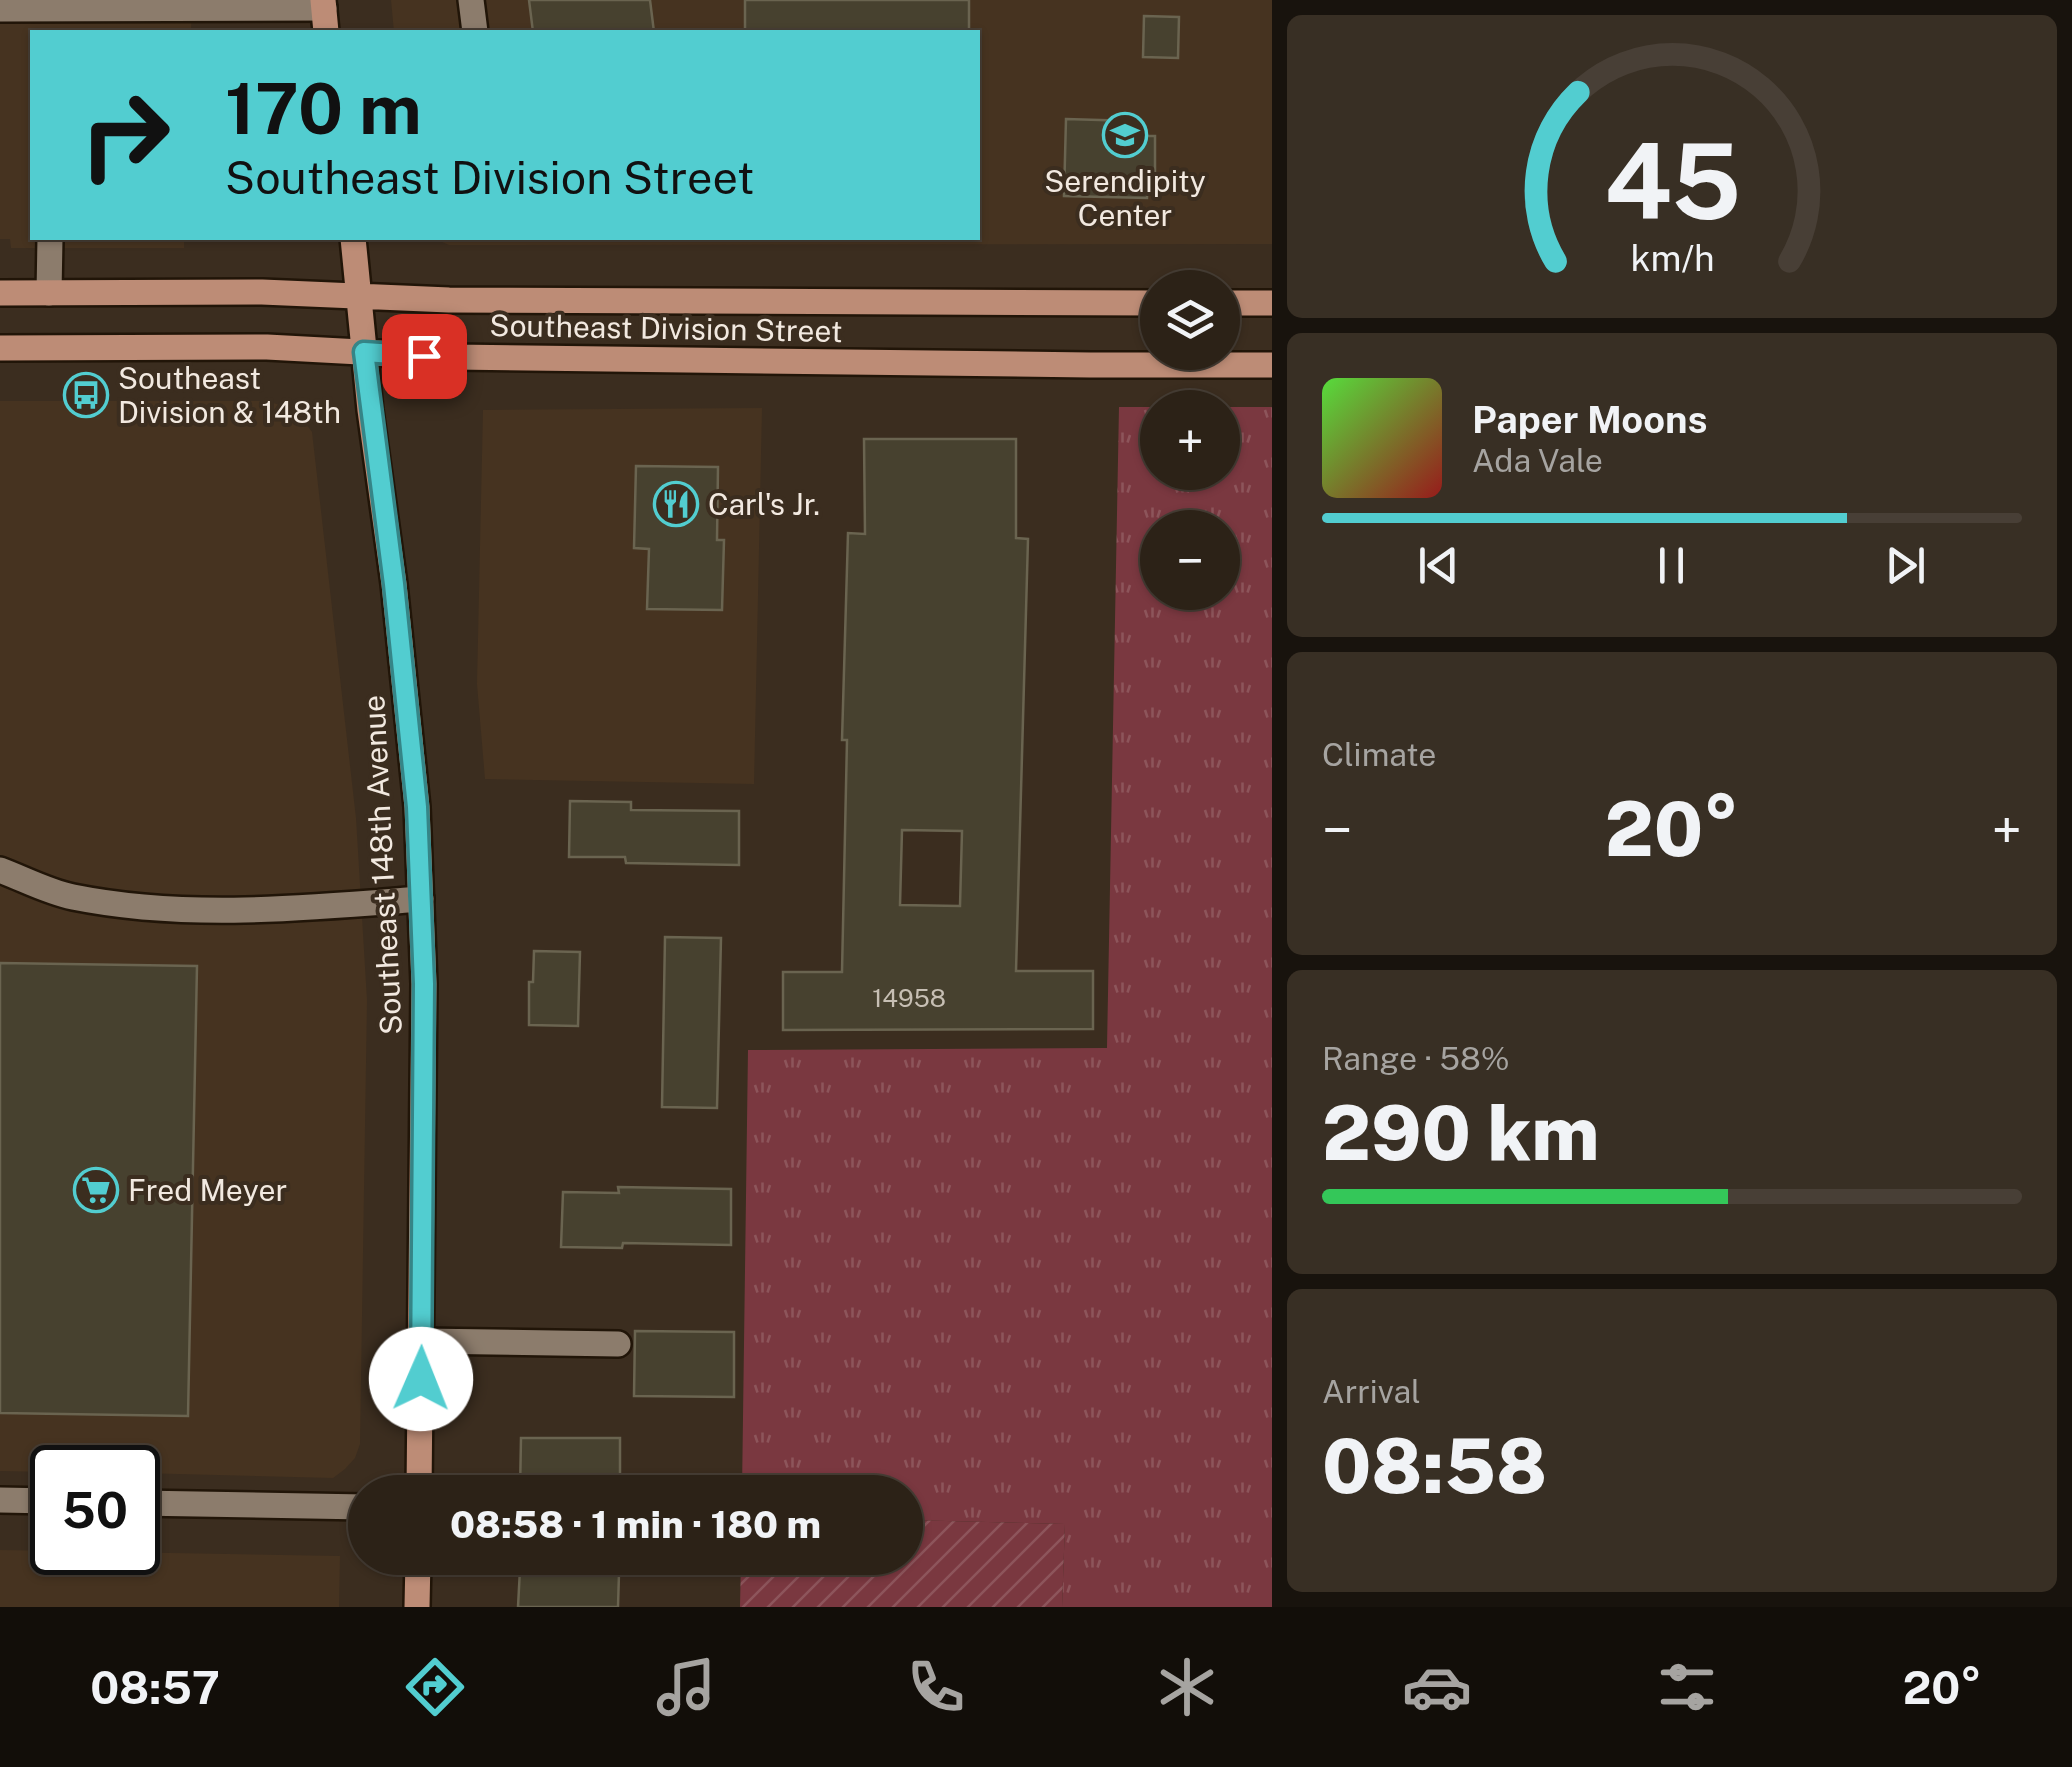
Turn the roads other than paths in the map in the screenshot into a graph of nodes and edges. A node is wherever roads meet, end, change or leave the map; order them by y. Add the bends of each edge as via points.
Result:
1 (471, 0) edge
2 (0, 8) edge
3 (324, 13) edge
4 (476, 30) edge
5 (50, 240) edge
6 (353, 240) edge
7 (50, 293) junction
8 (0, 294) edge
9 (359, 296) junction
10 (1140, 303) edge
11 (1240, 303) edge
12 (1272, 304) edge
13 (0, 348) edge
14 (364, 352) junction
15 (1272, 365) edge
16 (0, 870) edge
17 (421, 899) junction
18 (422, 1342) junction
19 (618, 1344) dead end
20 (420, 1475) edge
21 (0, 1500) edge
22 (30, 1501) edge
23 (160, 1503) edge
24 (348, 1507) edge
25 (418, 1575) edge
26 (417, 1607) edge

1 - 4 street
2 - 3 street
5 - 7 street
6 - 9 main road, Southeast 148th Avenue
7 - 8 main road, Southeast Division Street
7 - 9 main road, Southeast Division Street
9 - 10 main road, Southeast Division Street
9 - 14 main road, Southeast 148th Avenue
11 - 12 main road
13 - 14 main road, Southeast Division Street
14 - 15 main road, Southeast Division Street
14 - 17 main road, Southeast 148th Avenue via 412,749
16 - 17 street via 68,896 136,906 246,910
17 - 18 main road, Southeast 148th Avenue
18 - 19 street
18 - 20 main road, Southeast 148th Avenue
21 - 22 street
23 - 24 street
25 - 26 main road

